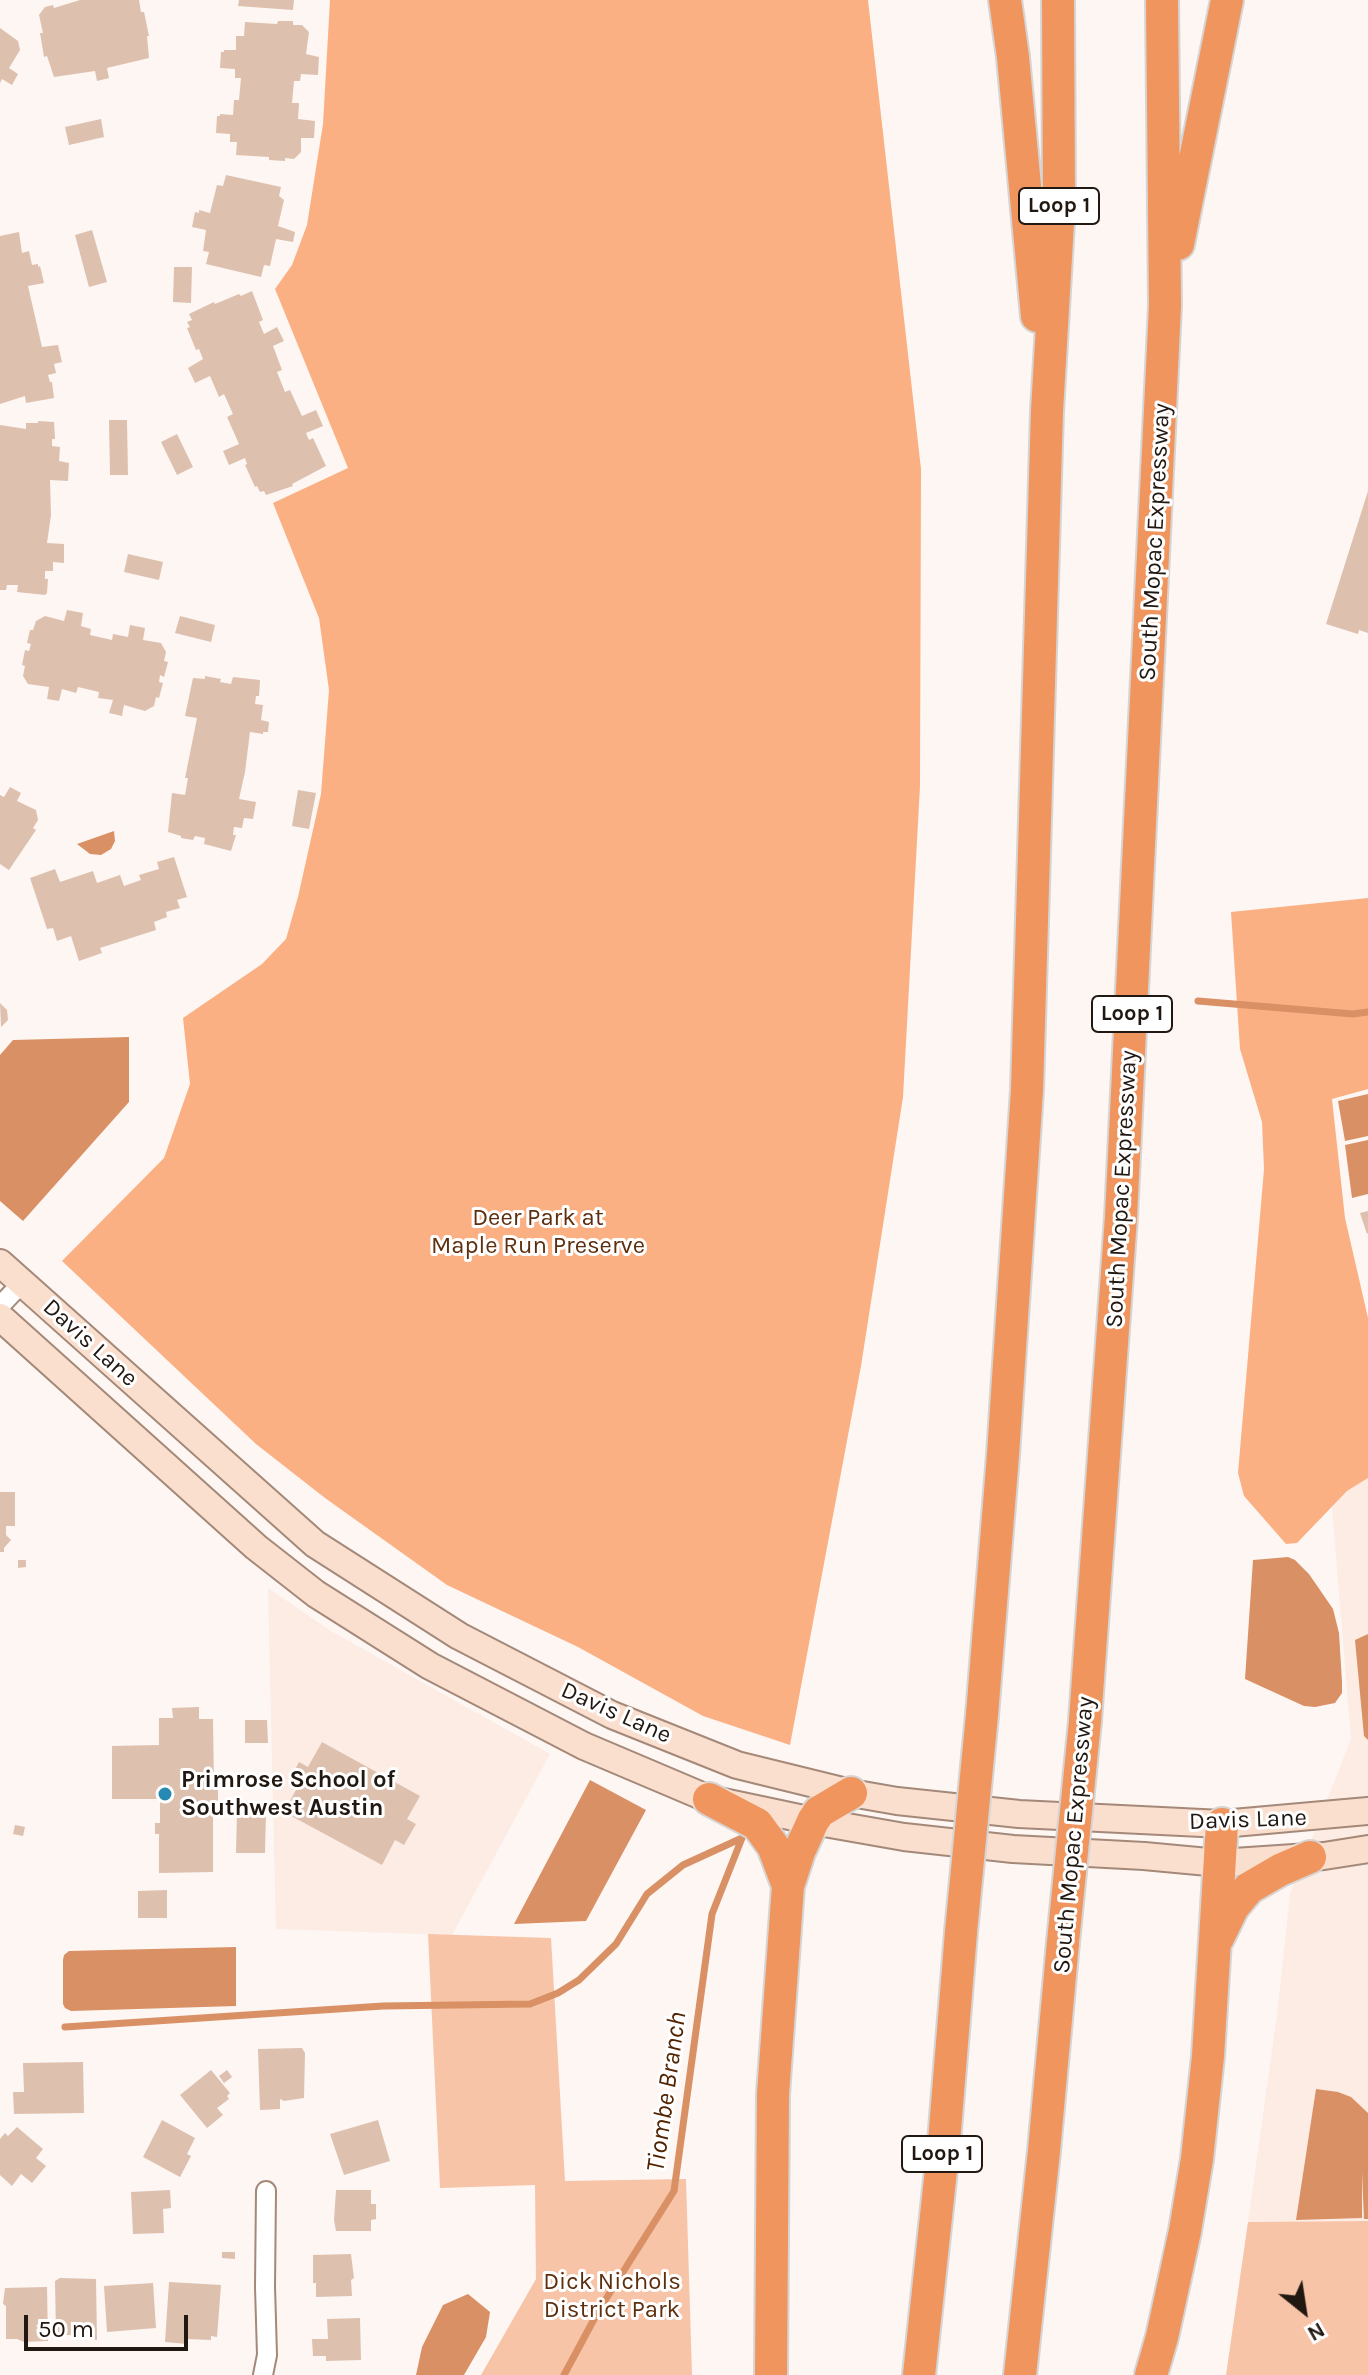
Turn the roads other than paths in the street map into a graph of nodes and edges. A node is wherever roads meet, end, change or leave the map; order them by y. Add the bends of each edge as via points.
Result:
1 (1005, 0) edge
2 (1058, 0) edge
3 (1162, 0) edge
4 (1227, 0) edge
5 (1165, 306) junction
6 (1047, 411) junction
7 (0, 1263) edge
8 (22, 1283) junction
9 (0, 1306) edge
10 (0, 1317) edge
11 (340, 1561) junction
12 (316, 1594) junction
13 (851, 1793) junction
14 (709, 1799) junction
15 (1368, 1811) edge
16 (813, 1821) junction
17 (1222, 1824) junction
18 (1368, 1849) edge
19 (1310, 1857) junction
20 (1219, 1863) junction
21 (788, 1886) junction
22 (1215, 1944) junction
23 (266, 2191) dead end
24 (263, 2375) edge
25 (771, 2375) edge
26 (919, 2375) edge
27 (1020, 2375) edge
28 (1151, 2375) edge

1 - 6 highway
2 - 6 highway, Loop 1 via 1059,205
3 - 5 highway, South Mopac Expressway / Loop 1
4 - 5 highway
5 - 27 highway, South Mopac Expressway / Loop 1, bridge via 1121,1217 1085,1721
6 - 26 highway, Loop 1, bridge via 1027,1090 982,1715
7 - 8 main road, Davis Lane
8 - 9 street
8 - 11 main road, Davis Lane
10 - 12 main road, Davis Lane via 256,1547
11 - 12 main road
11 - 13 main road, Davis Lane via 459,1636 612,1715 737,1765
12 - 14 main road, Davis Lane via 430,1666 584,1746
13 - 16 highway
13 - 17 main road, Davis Lane via 1019,1814
14 - 16 main road, Davis Lane
14 - 21 highway via 757,1824 773,1846
15 - 17 main road, Davis Lane
16 - 20 main road, Davis Lane via 1013,1849
16 - 21 highway
17 - 20 highway
18 - 19 main road, Davis Lane
19 - 20 main road, Davis Lane
19 - 22 highway via 1249,1888
20 - 22 highway
21 - 25 highway via 773,2094
22 - 28 highway via 1197,2159
23 - 24 street

